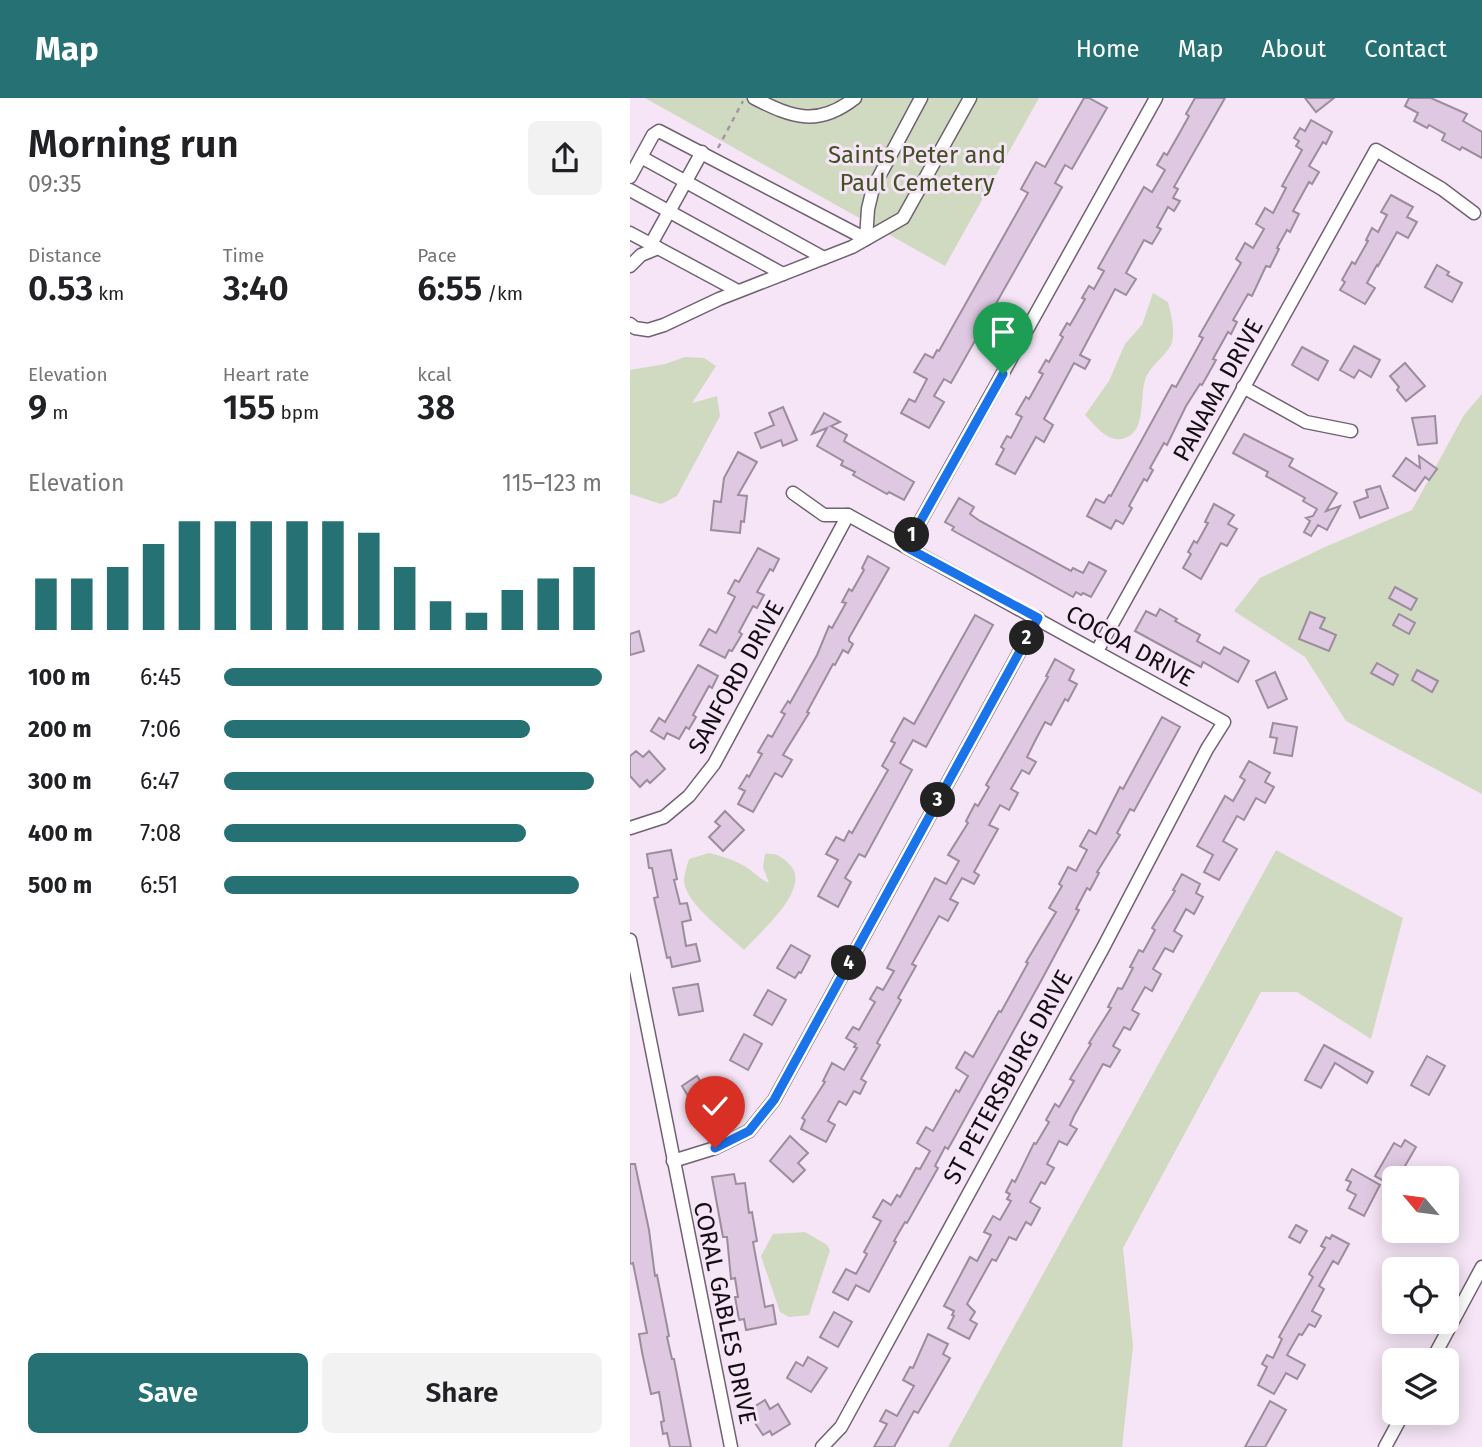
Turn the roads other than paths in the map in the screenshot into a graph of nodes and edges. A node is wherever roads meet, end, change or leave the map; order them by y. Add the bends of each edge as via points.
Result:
1 (754, 98) edge
2 (855, 98) edge
3 (921, 98) edge
4 (970, 98) edge
5 (1156, 98) edge
6 (707, 155) junction
7 (641, 157) junction
8 (630, 177) edge
9 (686, 181) junction
10 (630, 190) edge
11 (669, 211) junction
12 (1474, 213) dead end
13 (630, 233) edge
14 (866, 239) junction
15 (654, 246) junction
16 (824, 258) junction
17 (630, 266) edge
18 (783, 274) junction
19 (738, 291) junction
20 (630, 324) edge
21 (1243, 387) junction
22 (1351, 431) dead end
23 (793, 493) dead end
24 (848, 515) junction
25 (906, 547) junction
26 (1038, 618) junction
27 (1097, 651) junction
28 (1224, 722) joint
29 (630, 828) edge
30 (630, 940) edge
31 (634, 973) edge
32 (673, 1161) junction
33 (1482, 1267) edge
34 (1438, 1348) edge
35 (1397, 1425) edge
36 (731, 1447) edge
37 (822, 1447) edge
38 (1385, 1447) edge

1 - 2 street via 785,114 815,118 840,110
3 - 14 street via 873,188
4 - 14 street via 903,218
5 - 25 street
6 - 7 street via 659,131
6 - 9 street
6 - 14 street
7 - 8 street
7 - 9 street
9 - 11 street
9 - 16 street
10 - 11 street
11 - 15 street
11 - 18 street
12 - 21 street, PANAMA DRIVE via 1376,150
13 - 15 street
14 - 16 street
15 - 17 street
15 - 19 street
16 - 18 street
18 - 19 street
19 - 20 street via 648,330
21 - 22 street via 1306,422
21 - 27 street, PANAMA DRIVE
23 - 24 street, COCOA DRIVE via 824,515
24 - 25 street, COCOA DRIVE
24 - 29 street, SANFORD DRIVE via 714,764 689,796 664,817
25 - 26 street, COCOA DRIVE
26 - 27 street, COCOA DRIVE
26 - 32 street via 774,1100 749,1131
27 - 28 street, COCOA DRIVE
28 - 37 street, ST PETERSBURG DRIVE via 841,1427
30 - 31 street, CORAL GABLES DRIVE
31 - 32 street, CORAL GABLES DRIVE
32 - 36 street, CORAL GABLES DRIVE
33 - 34 street
35 - 38 street

